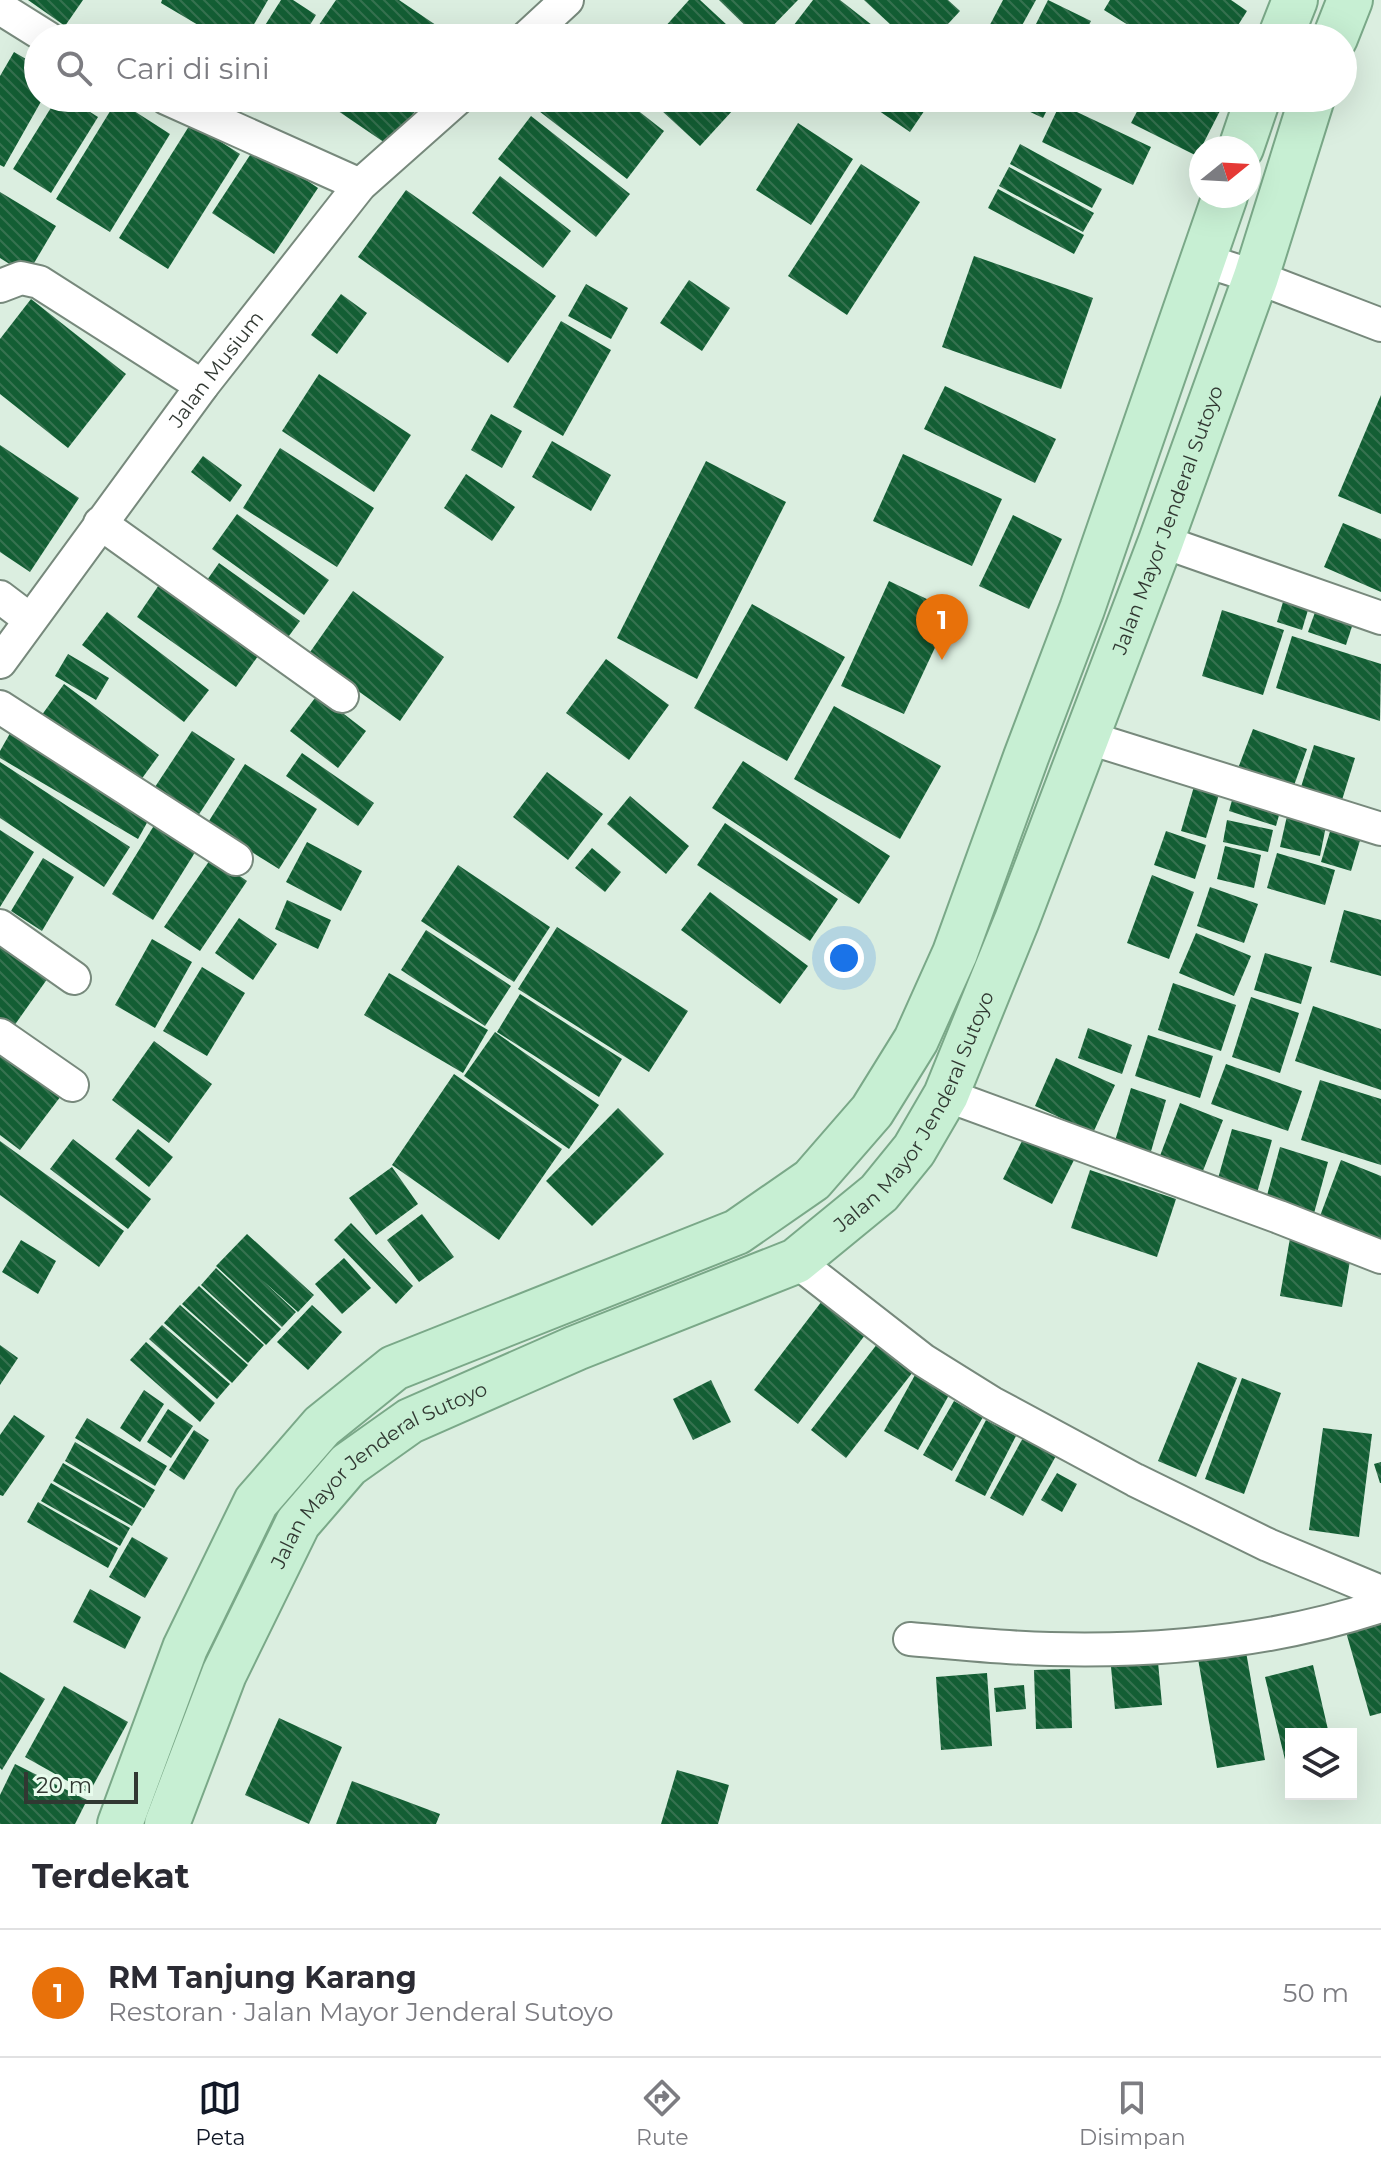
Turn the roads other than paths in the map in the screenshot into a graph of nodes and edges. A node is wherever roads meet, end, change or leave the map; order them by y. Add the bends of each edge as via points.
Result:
1 (567, 0) edge
2 (1295, 0) edge
3 (1350, 0) edge
4 (0, 8) edge
5 (26, 24) edge
6 (541, 24) edge
7 (1286, 24) edge
8 (1341, 24) edge
9 (197, 112) edge
10 (442, 112) edge
11 (1253, 112) edge
12 (1308, 112) edge
13 (1245, 136) edge
14 (360, 185) junction
15 (1221, 208) edge
16 (1203, 260) junction
17 (1256, 277) junction
18 (0, 286) edge
19 (1381, 325) edge
20 (202, 386) junction
21 (100, 523) junction
22 (1161, 541) junction
23 (0, 597) edge
24 (1381, 618) edge
25 (29, 619) junction
26 (0, 662) edge
27 (342, 696) dead end
28 (0, 707) edge
29 (1086, 737) junction
30 (1381, 829) edge
31 (236, 859) dead end
32 (0, 926) edge
33 (74, 978) dead end
34 (0, 1035) edge
35 (72, 1085) dead end
36 (946, 1095) junction
37 (1381, 1257) edge
38 (796, 1261) junction
39 (1381, 1592) edge
40 (1381, 1606) edge
41 (910, 1639) dead end
42 (120, 1824) edge
43 (167, 1824) edge

1 - 6 street
2 - 7 main road
3 - 8 main road
4 - 5 street
9 - 14 street
10 - 14 street, Jalan Musium
11 - 13 main road
12 - 17 main road, Jalan Mayor Jenderal Sutoyo
14 - 20 street, Jalan Musium
15 - 16 main road, Jalan Mayor Jenderal Sutoyo
16 - 17 street
16 - 42 main road, Jalan Mayor Jenderal Sutoyo via 955,953 916,1040 872,1111 812,1180 737,1232 394,1368 322,1426 256,1502 185,1648
17 - 19 street
17 - 22 main road, Jalan Mayor Jenderal Sutoyo
18 - 20 street via 21,278 39,282
20 - 21 street, Jalan Musium
21 - 25 street, Jalan Musium
21 - 27 street
22 - 24 street
22 - 29 main road, Jalan Mayor Jenderal Sutoyo
23 - 25 street
25 - 26 street, Jalan Musium
28 - 31 street
29 - 30 street
29 - 36 main road, Jalan Mayor Jenderal Sutoyo
32 - 33 street
34 - 35 street
36 - 37 street
36 - 38 main road, Jalan Mayor Jenderal Sutoyo via 914,1150 879,1193
38 - 39 street via 923,1360 992,1403 1268,1545
38 - 43 main road, Jalan Mayor Jenderal Sutoyo via 410,1421 348,1465 298,1523 224,1674
40 - 41 street via 1333,1622 1258,1636 1139,1649

